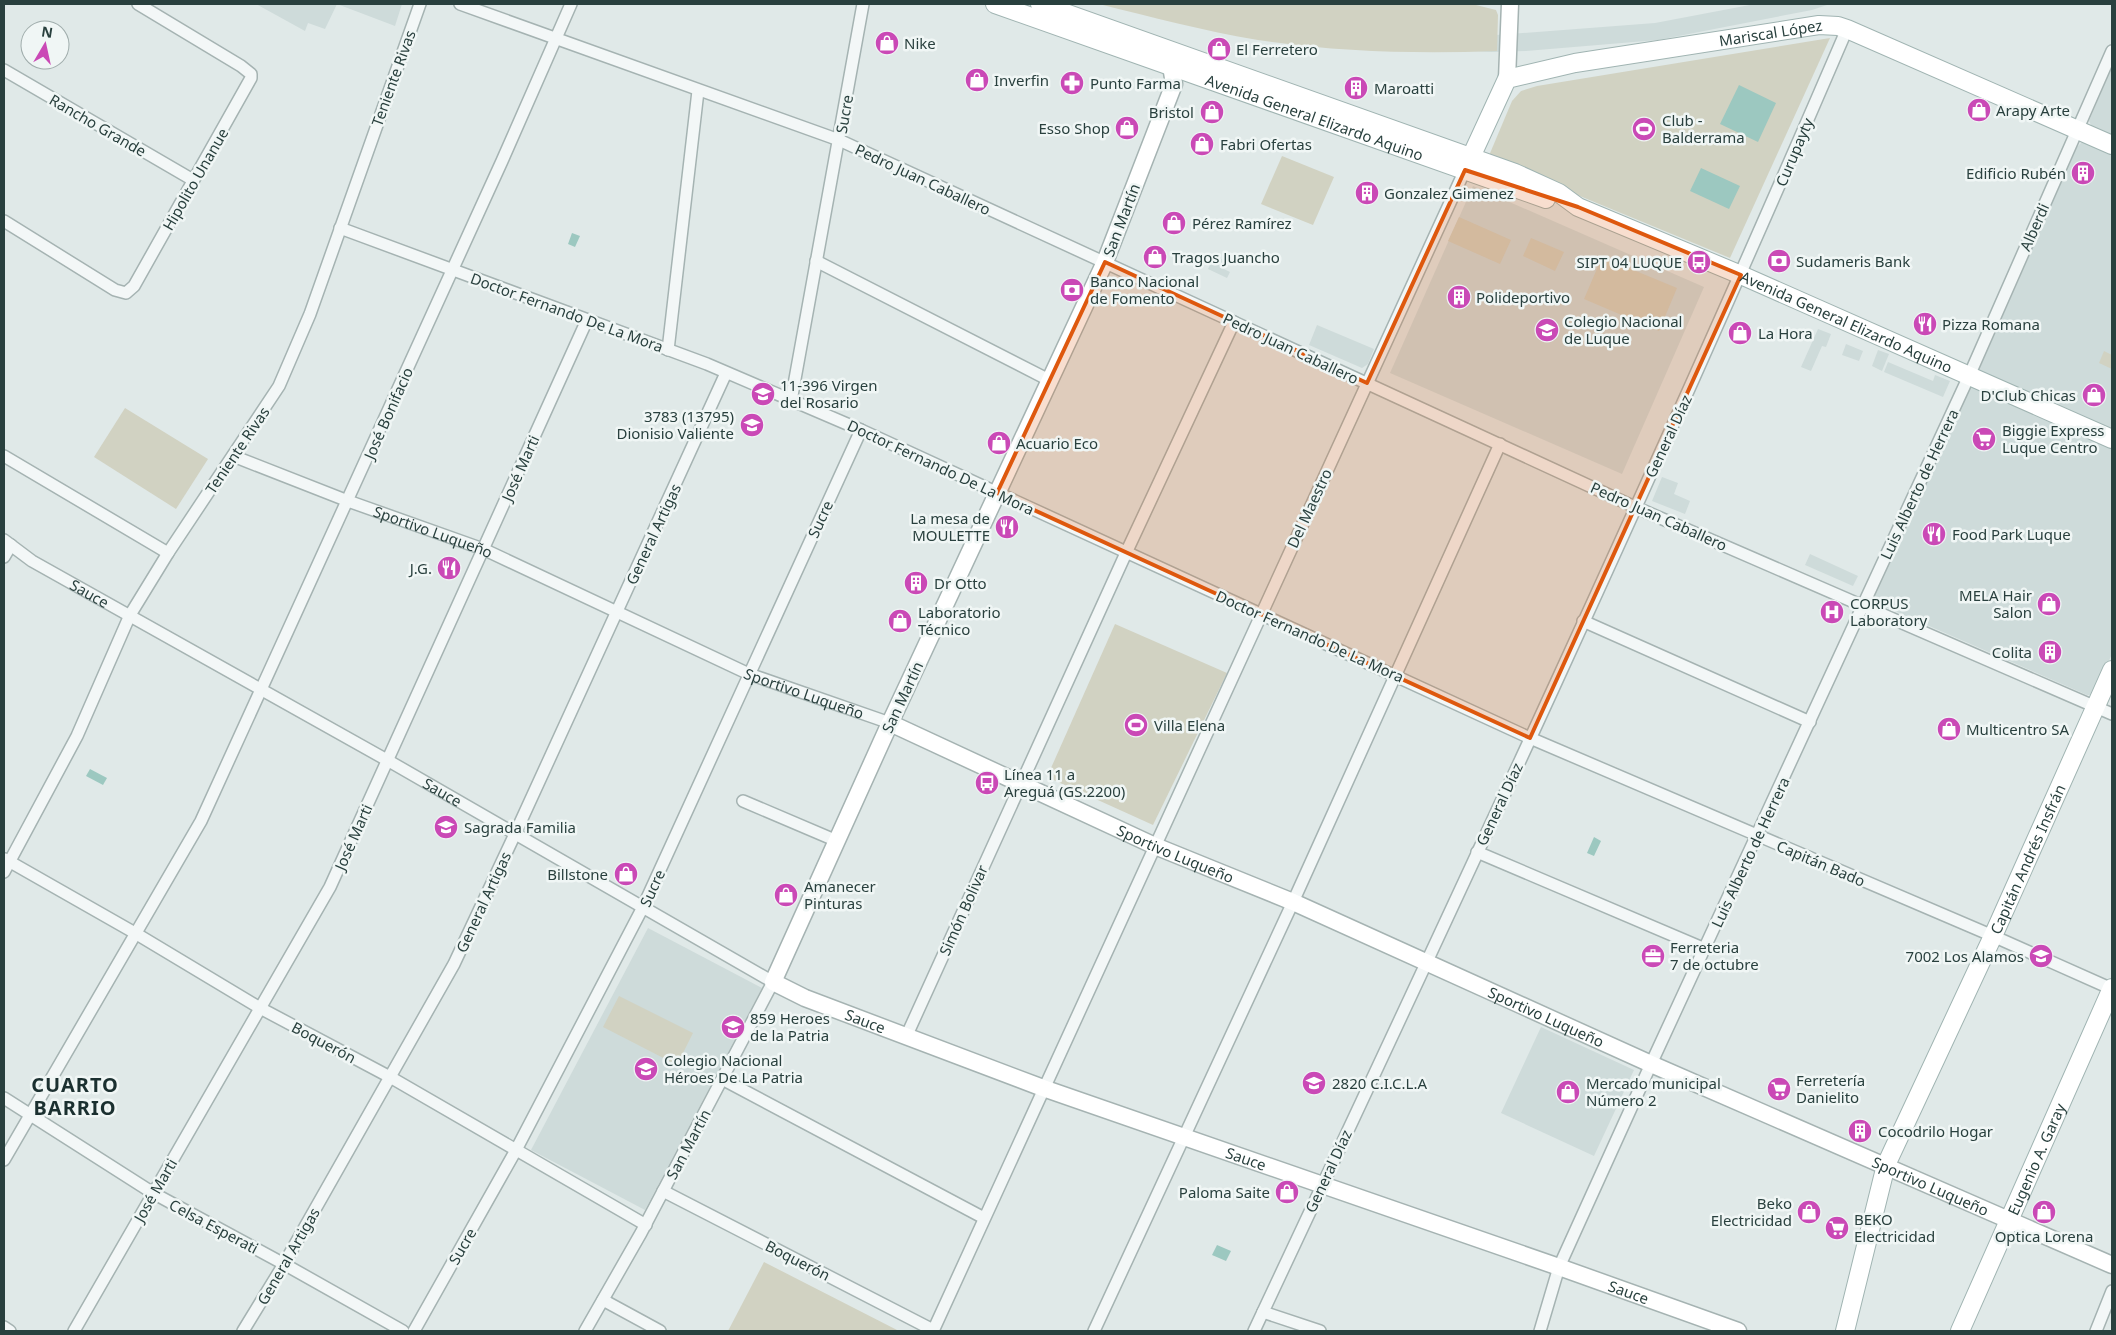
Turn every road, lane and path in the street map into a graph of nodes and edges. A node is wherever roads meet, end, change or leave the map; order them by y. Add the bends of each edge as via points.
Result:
1 (138, 4) edge
2 (420, 4) edge
3 (460, 4) edge
4 (571, 4) edge
5 (863, 4) edge
6 (995, 4) edge
7 (1040, 4) edge
8 (1510, 4) edge
9 (1847, 29) junction
10 (556, 37) junction
11 (1164, 48) junction
12 (2112, 51) edge
13 (1171, 66) junction
14 (4, 70) edge
15 (1507, 78) junction
16 (698, 91) junction
17 (2077, 129) junction
18 (839, 140) junction
19 (2112, 144) edge
20 (1468, 164) junction
21 (193, 180) junction
22 (4, 221) edge
23 (340, 228) junction
24 (816, 261) junction
25 (1105, 262) junction
26 (453, 270) junction
27 (1741, 275) junction
28 (587, 320) junction
29 (1234, 322) junction
30 (668, 350) junction
31 (726, 373) junction
32 (1969, 376) junction
33 (1050, 380) junction
34 (1367, 383) junction
35 (792, 401) junction
36 (861, 430) junction
37 (2112, 439) edge
38 (1500, 444) junction
39 (4, 456) edge
40 (232, 456) junction
41 (997, 493) junction
42 (348, 501) junction
43 (1635, 507) junction
44 (7, 542) edge
45 (484, 549) junction
46 (168, 553) junction
47 (1126, 553) junction
48 (4, 557) edge
49 (1863, 606) junction
50 (617, 612) junction
51 (1261, 613) junction
52 (130, 615) junction
53 (1583, 621) junction
54 (2112, 670) edge
55 (749, 674) junction
56 (1396, 675) junction
57 (261, 688) junction
58 (2096, 707) junction
59 (2112, 714) edge
60 (1810, 722) junction
61 (890, 723) junction
62 (1530, 738) junction
63 (388, 760) junction
64 (1020, 784) junction
65 (743, 801) dead end
66 (515, 834) junction
67 (1758, 836) junction
68 (837, 841) junction
69 (1154, 846) junction
70 (1477, 852) junction
71 (7, 860) edge
72 (4, 872) edge
73 (1293, 902) junction
74 (643, 907) junction
75 (135, 933) junction
76 (1993, 936) junction
77 (1705, 949) junction
78 (1426, 963) junction
79 (773, 982) junction
80 (2112, 988) edge
81 (260, 1008) junction
82 (906, 1036) junction
83 (1650, 1064) junction
84 (390, 1077) junction
85 (722, 1079) junction
86 (1043, 1088) junction
87 (4, 1098) edge
88 (31, 1115) junction
89 (1185, 1137) junction
90 (516, 1150) junction
91 (4, 1160) edge
92 (1886, 1165) junction
93 (1322, 1184) junction
94 (664, 1191) junction
95 (153, 1193) junction
96 (984, 1218) junction
97 (2009, 1220) junction
98 (646, 1225) junction
99 (284, 1264) junction
100 (2112, 1265) edge
101 (1559, 1267) junction
102 (2112, 1292) edge
103 (603, 1300) junction
104 (1263, 1312) junction
105 (4, 1327) edge
106 (1709, 1327) edge
107 (934, 1328) edge
108 (10, 1331) edge
109 (74, 1331) edge
110 (243, 1331) edge
111 (403, 1331) edge
112 (414, 1331) edge
113 (585, 1331) edge
114 (660, 1331) edge
115 (1094, 1331) edge
116 (1254, 1331) edge
117 (1320, 1331) edge
118 (1540, 1331) edge
119 (1738, 1331) edge
120 (1845, 1331) edge
121 (1960, 1331) edge
122 (2096, 1331) edge

1 - 21 street, Hipolito Unanue via 250,74 250,82
2 - 23 street, Teniente Rivas
3 - 10 street, Pedro Juan Caballero
4 - 10 street, José Bonifacio
5 - 18 street, Sucre
6 - 13 main road, Avenida General Elizardo Aquino
7 - 11 main road, Avenida General Elizardo Aquino
8 - 15 street
9 - 15 main road, Mariscal López via 1819,25 1575,63
9 - 17 main road, Mariscal López
9 - 27 street, Curupayty
10 - 16 street, Pedro Juan Caballero
10 - 26 street, José Bonifacio
11 - 13 street, San Martín
11 - 20 main road, Avenida General Elizardo Aquino
12 - 17 street, Alberdi
13 - 20 main road, Avenida General Elizardo Aquino
13 - 25 street, San Martín via 1174,84
14 - 21 street, Rancho Grande
15 - 20 main road
16 - 18 street, Pedro Juan Caballero
16 - 30 street
17 - 19 main road, Mariscal López
17 - 32 street, Alberdi
18 - 24 street, Sucre
18 - 25 street, Pedro Juan Caballero
20 - 27 main road, Avenida General Elizardo Aquino via 1554,202 1578,206
20 - 34 street, Del Maestro
21 - 22 street, Hipolito Unanue via 134,286 126,292 115,290
23 - 26 street, Doctor Fernando De La Mora
23 - 40 street, Teniente Rivas via 310,314 279,386
24 - 33 street
24 - 35 street, Sucre
25 - 29 street, Pedro Juan Caballero
25 - 33 street, San Martín
26 - 28 street, Doctor Fernando De La Mora
26 - 42 street, José Bonifacio
27 - 32 main road, Avenida General Elizardo Aquino
27 - 43 street, General Díaz
28 - 30 street, Doctor Fernando De La Mora
28 - 45 street, José Marti
29 - 34 street, Pedro Juan Caballero
29 - 47 street, Simón Bolivar
30 - 31 street, Doctor Fernando De La Mora
31 - 35 street, Doctor Fernando De La Mora
31 - 50 street, General Artigas
32 - 37 main road, Avenida General Elizardo Aquino
32 - 49 street, Luis Alberto de Herrera
33 - 41 street, San Martín
34 - 38 street, Pedro Juan Caballero
34 - 51 street, Del Maestro
35 - 36 street, Doctor Fernando De La Mora
36 - 41 street, Doctor Fernando De La Mora
36 - 55 street, Sucre
38 - 43 street, Pedro Juan Caballero
38 - 56 street
39 - 46 street
40 - 42 street, Sportivo Luqueño
40 - 46 street, Teniente Rivas
41 - 47 street, Doctor Fernando De La Mora
41 - 61 street, San Martín
42 - 45 street, Sportivo Luqueño
42 - 57 street, José Bonifacio
43 - 49 street, Pedro Juan Caballero
43 - 53 street, General Díaz
44 - 48 street
44 - 52 street, Sauce via 32,560
45 - 50 street, Sportivo Luqueño
45 - 63 street, José Marti
46 - 52 street, Teniente Rivas
47 - 51 street, Doctor Fernando De La Mora
47 - 64 street, Simón Bolivar
49 - 58 street, Pedro Juan Caballero
49 - 60 street, Luis Alberto de Herrera
50 - 55 street, Sportivo Luqueño
50 - 66 street, General Artigas
51 - 56 street, Doctor Fernando De La Mora
51 - 69 street, Del Maestro
52 - 57 street, Sauce
52 - 71 street, Teniente Rivas via 77,736
53 - 60 street
53 - 62 street, General Díaz
54 - 58 main road, Capitán Andrés Insfrán
55 - 61 street, Sportivo Luqueño
55 - 74 street, Sucre
56 - 62 street, Doctor Fernando De La Mora
56 - 73 street
57 - 63 street, Sauce
57 - 75 street, José Bonifacio via 201,820
58 - 59 street, Pedro Juan Caballero
58 - 76 main road, Capitán Andrés Insfrán
60 - 67 street, Luis Alberto de Herrera
61 - 64 street, Sportivo Luqueño
61 - 68 street, San Martín
62 - 67 street, Capitán Bado
62 - 70 street, General Díaz
63 - 66 street, Sauce
63 - 81 street, José Marti via 330,887
64 - 69 street, Sportivo Luqueño
64 - 82 street, Simón Bolivar
65 - 68 street
66 - 74 street, Sauce
66 - 84 street, General Artigas via 454,964
67 - 76 street, Capitán Bado
67 - 77 street, Luis Alberto de Herrera
68 - 79 street, San Martín
69 - 73 street, Sportivo Luqueño
69 - 86 street, Del Maestro
70 - 77 street
70 - 78 street, General Díaz
71 - 72 street, Teniente Rivas
71 - 75 street, Boquerón
73 - 78 street, Sportivo Luqueño
73 - 89 street
74 - 79 street, Sauce
74 - 90 street, Sucre
75 - 81 street, Boquerón
75 - 88 street, José Bonifacio
76 - 80 street, Capitán Bado
76 - 92 main road, Capitán Andrés Insfrán
77 - 83 street, Luis Alberto de Herrera
78 - 83 street, Sportivo Luqueño
78 - 93 street, General Díaz
79 - 82 street, Sauce via 805,998
79 - 85 street, San Martín
80 - 97 main road, Eugenio A. Garay
81 - 84 street, Boquerón
81 - 95 street, José Marti
82 - 86 street, Sauce
83 - 92 street, Sportivo Luqueño
83 - 101 street, Luis Alberto de Herrera
84 - 90 street, Boquerón
84 - 99 street, General Artigas
85 - 94 street, San Martín
85 - 96 street
86 - 89 street, Sauce
86 - 96 street, Del Maestro
87 - 88 street, Celsa Esperati
88 - 91 street, José Bonifacio
88 - 95 street, Celsa Esperati
89 - 93 street, Sauce
89 - 115 street
90 - 98 street, Boquerón
90 - 112 street, Sucre
92 - 97 street, Sportivo Luqueño
92 - 120 main road, Capitán Andrés Insfrán
93 - 101 street, Sauce
93 - 104 street, General Díaz
94 - 98 street, San Martín
94 - 107 street, Boquerón
95 - 99 street, Celsa Esperati
95 - 109 street, José Marti
96 - 107 street, Del Maestro
97 - 100 street, Sportivo Luqueño
97 - 121 main road, Eugenio A. Garay
98 - 103 street, San Martín
99 - 110 street, General Artigas
99 - 111 street, Celsa Esperati
101 - 106 street, Sauce
101 - 118 street, Luis Alberto de Herrera
102 - 122 street
103 - 113 street, San Martín
103 - 114 street
104 - 116 street, General Díaz
104 - 117 street
105 - 108 street
106 - 119 street, Sauce

